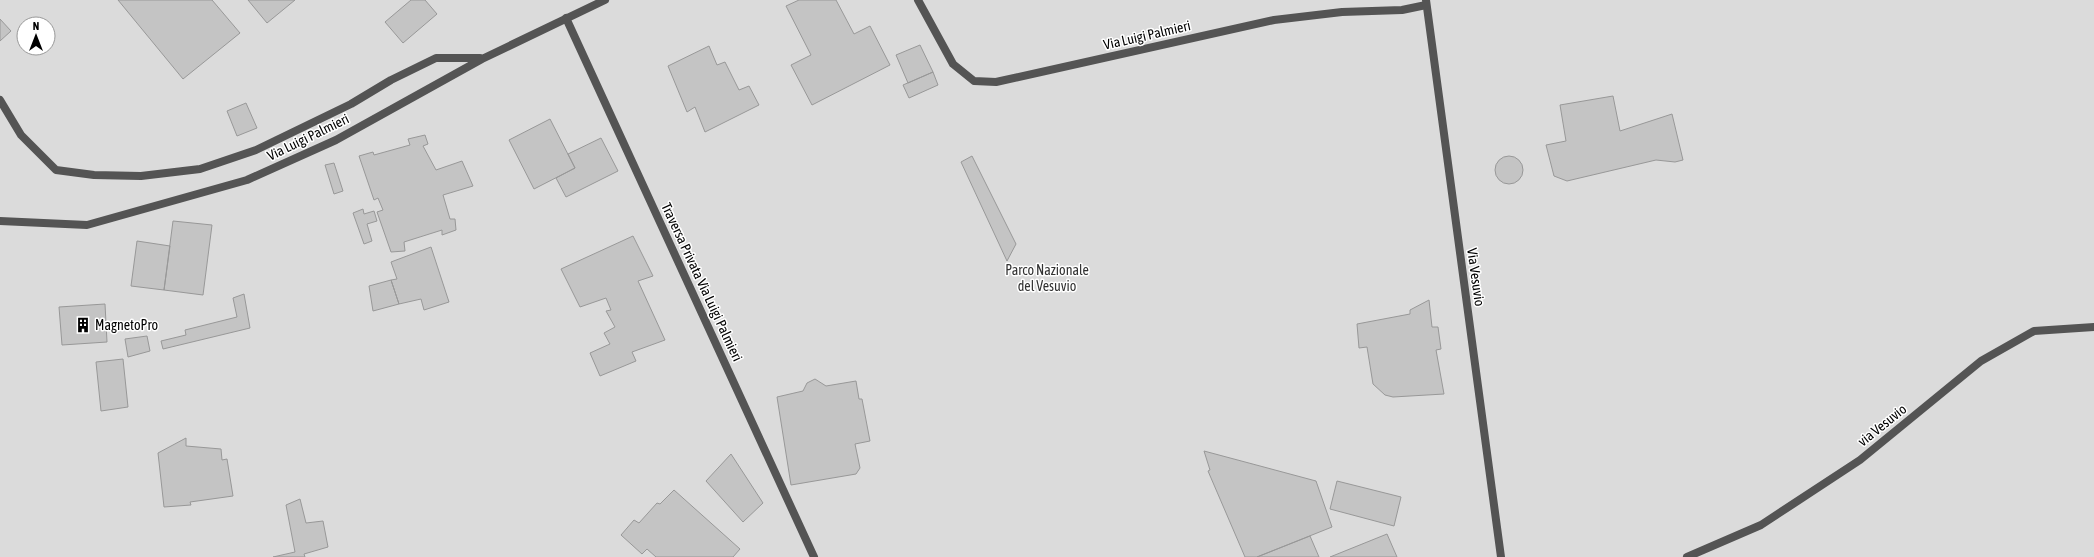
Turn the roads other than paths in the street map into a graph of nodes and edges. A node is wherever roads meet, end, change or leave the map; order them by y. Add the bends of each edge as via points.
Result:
1 (605, 0) edge
2 (918, 0) edge
3 (1426, 2) edge
4 (566, 18) junction
5 (482, 58) junction
6 (0, 100) edge
7 (0, 222) edge
8 (2094, 327) edge
9 (814, 557) edge
10 (1501, 557) edge
11 (1687, 557) edge

1 - 4 street, Via Luigi Palmieri
2 - 3 street, Via Luigi Palmieri via 953,64 974,81 996,82 1274,20 1342,12 1402,10
3 - 10 street, Via Vesuvio
4 - 5 street, Via Luigi Palmieri
4 - 9 street, Traversa Privata Via Luigi Palmieri
5 - 6 street via 436,58 391,80 351,104 256,150 200,170 141,176 94,175 56,170 21,135
5 - 7 street, Via Luigi Palmieri via 336,140 248,180 87,225
8 - 11 street, via Vesuvio via 2034,331 2020,338 1981,361 1860,460 1767,521

